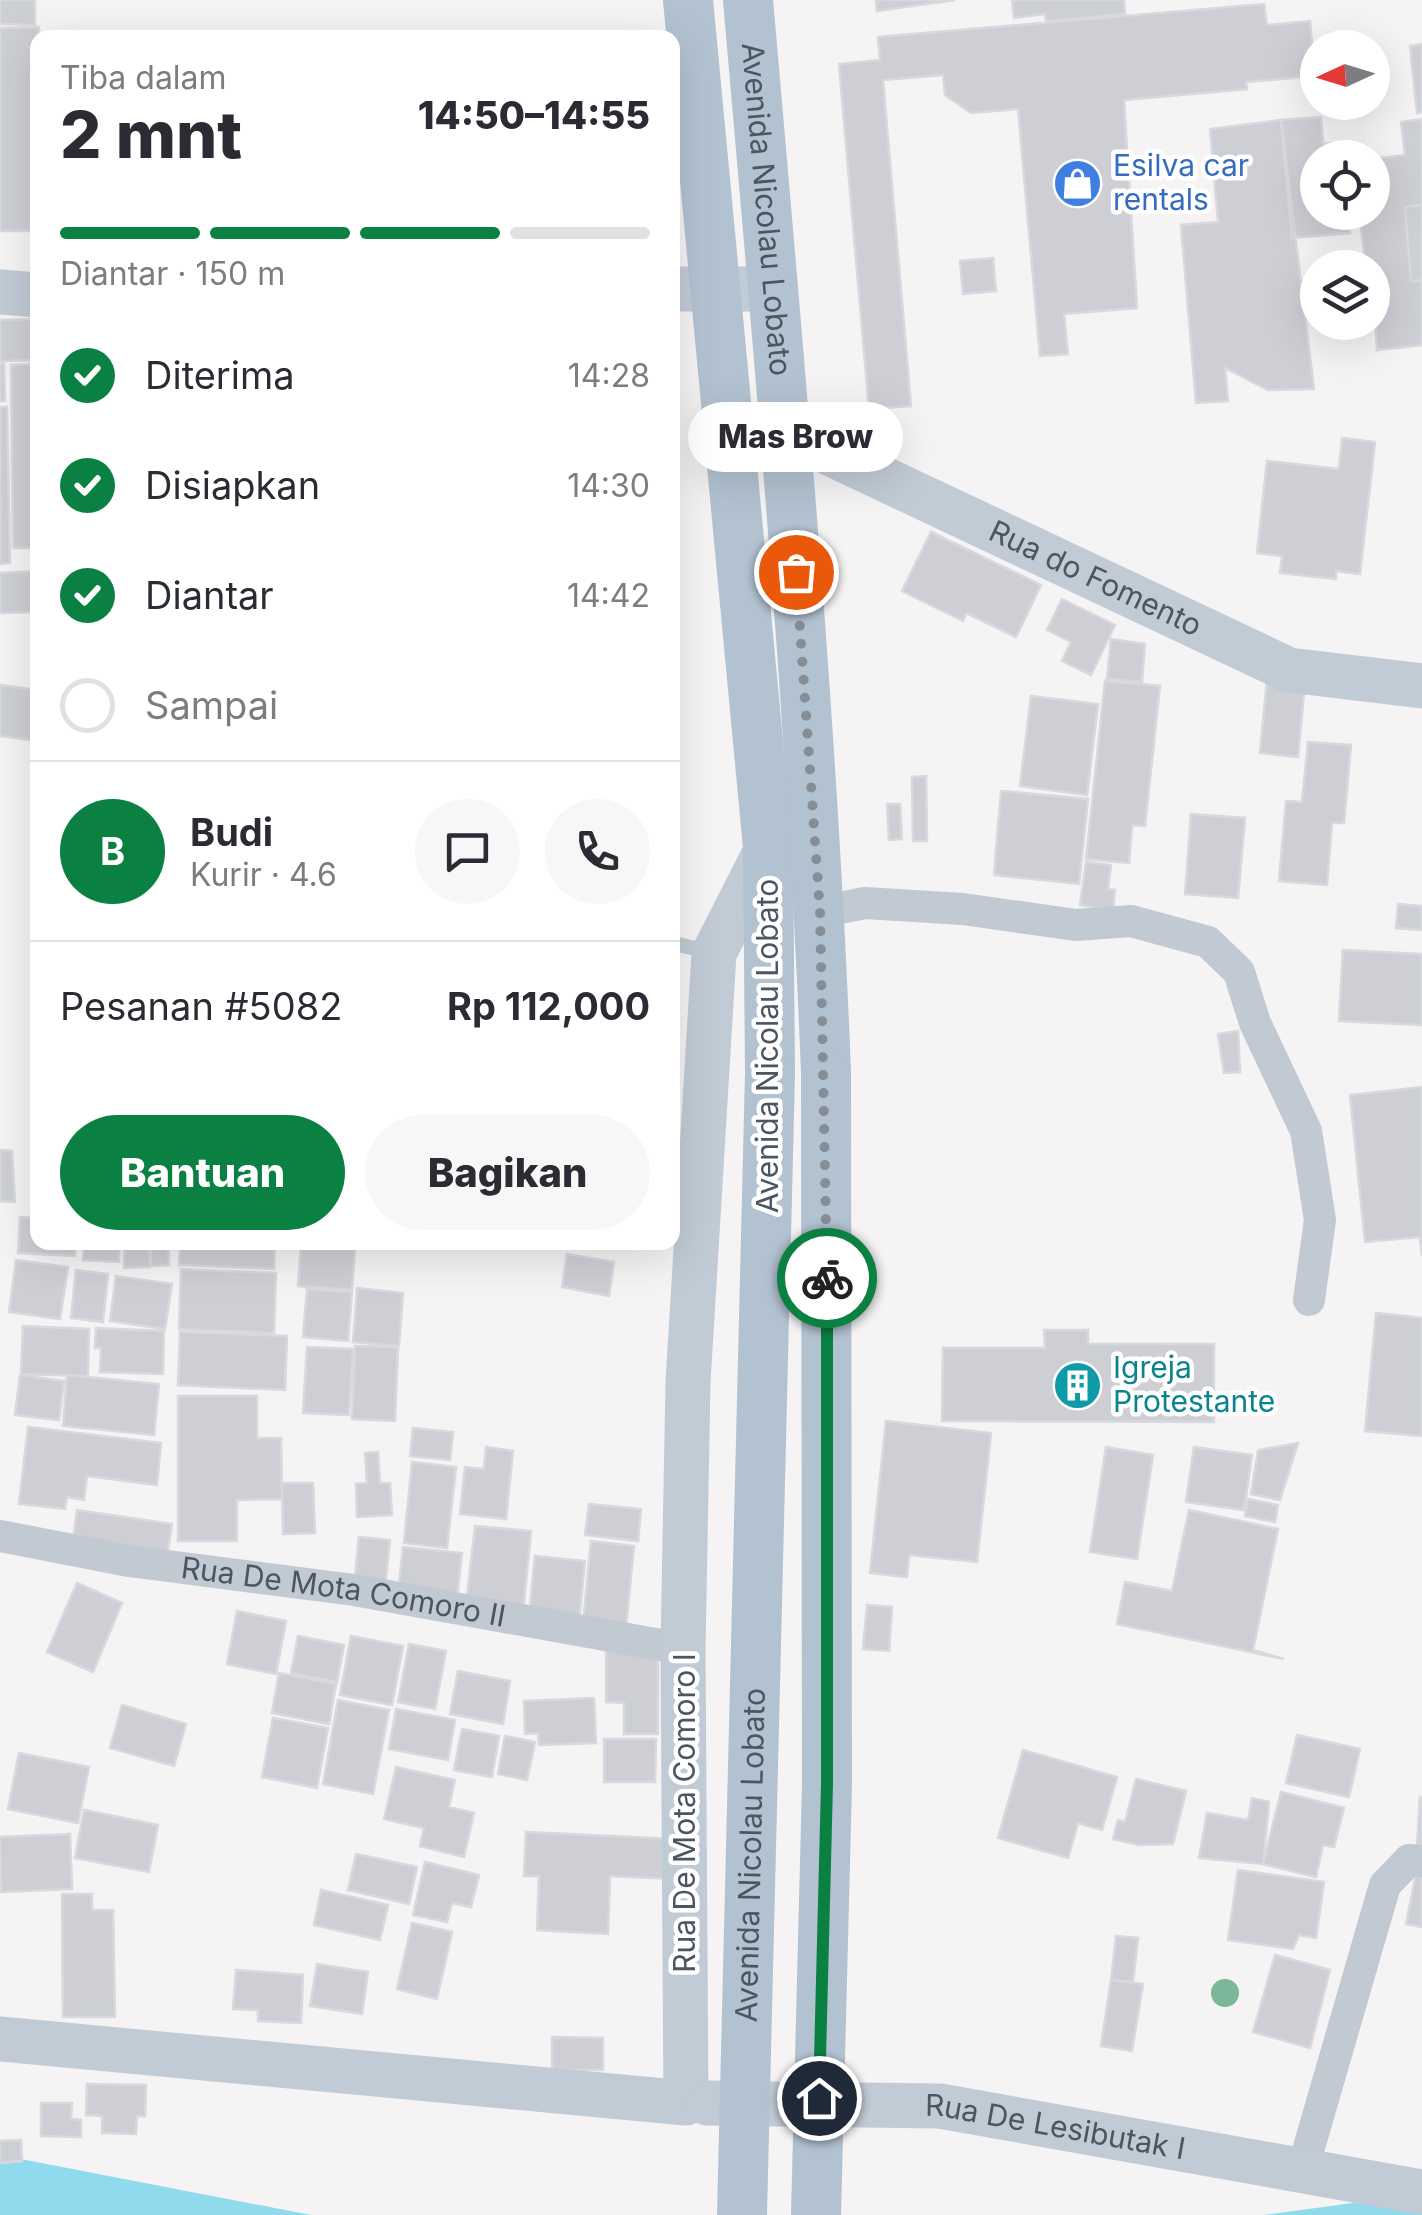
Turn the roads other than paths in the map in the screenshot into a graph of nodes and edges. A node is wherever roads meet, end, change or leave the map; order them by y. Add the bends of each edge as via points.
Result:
1 (688, 0) edge
2 (748, 0) edge
3 (694, 288) edge
4 (773, 289) junction
5 (0, 292) edge
6 (30, 294) edge
7 (786, 421) junction
8 (1422, 686) edge
9 (768, 846) junction
10 (820, 912) junction
11 (694, 948) edge
12 (1308, 1300) dead end
13 (0, 1536) edge
14 (683, 1649) junction
15 (1422, 1860) edge
16 (0, 2040) edge
17 (686, 2103) junction
18 (1303, 2168) junction
19 (1422, 2192) edge
20 (742, 2215) edge
21 (816, 2215) edge

1 - 3 main road, Avenida Nicolau Lobato
2 - 4 main road, Avenida Nicolau Lobato
3 - 4 street
3 - 9 main road, Avenida Nicolau Lobato
4 - 7 main road, Avenida Nicolau Lobato
5 - 6 street
7 - 8 street, Rua do Fomento via 827,452 1289,670
7 - 10 main road, Avenida Nicolau Lobato
9 - 11 street, Rua De Mota Comoro I
9 - 20 main road, Avenida Nicolau Lobato, bridge via 770,1073
10 - 12 street via 865,903 1076,925 1131,922 1208,942 1239,972 1306,1132 1320,1220
10 - 21 main road, Avenida Nicolau Lobato, bridge via 827,1784
11 - 14 street, Rua De Mota Comoro I
13 - 14 street, Rua De Mota Comoro II
14 - 17 street, Rua De Mota Comoro I
15 - 18 street via 1408,1860 1385,1885
16 - 17 street
17 - 18 street, Rua De Lesibutak I via 940,2106
18 - 19 street, Rua De Lesibutak I

